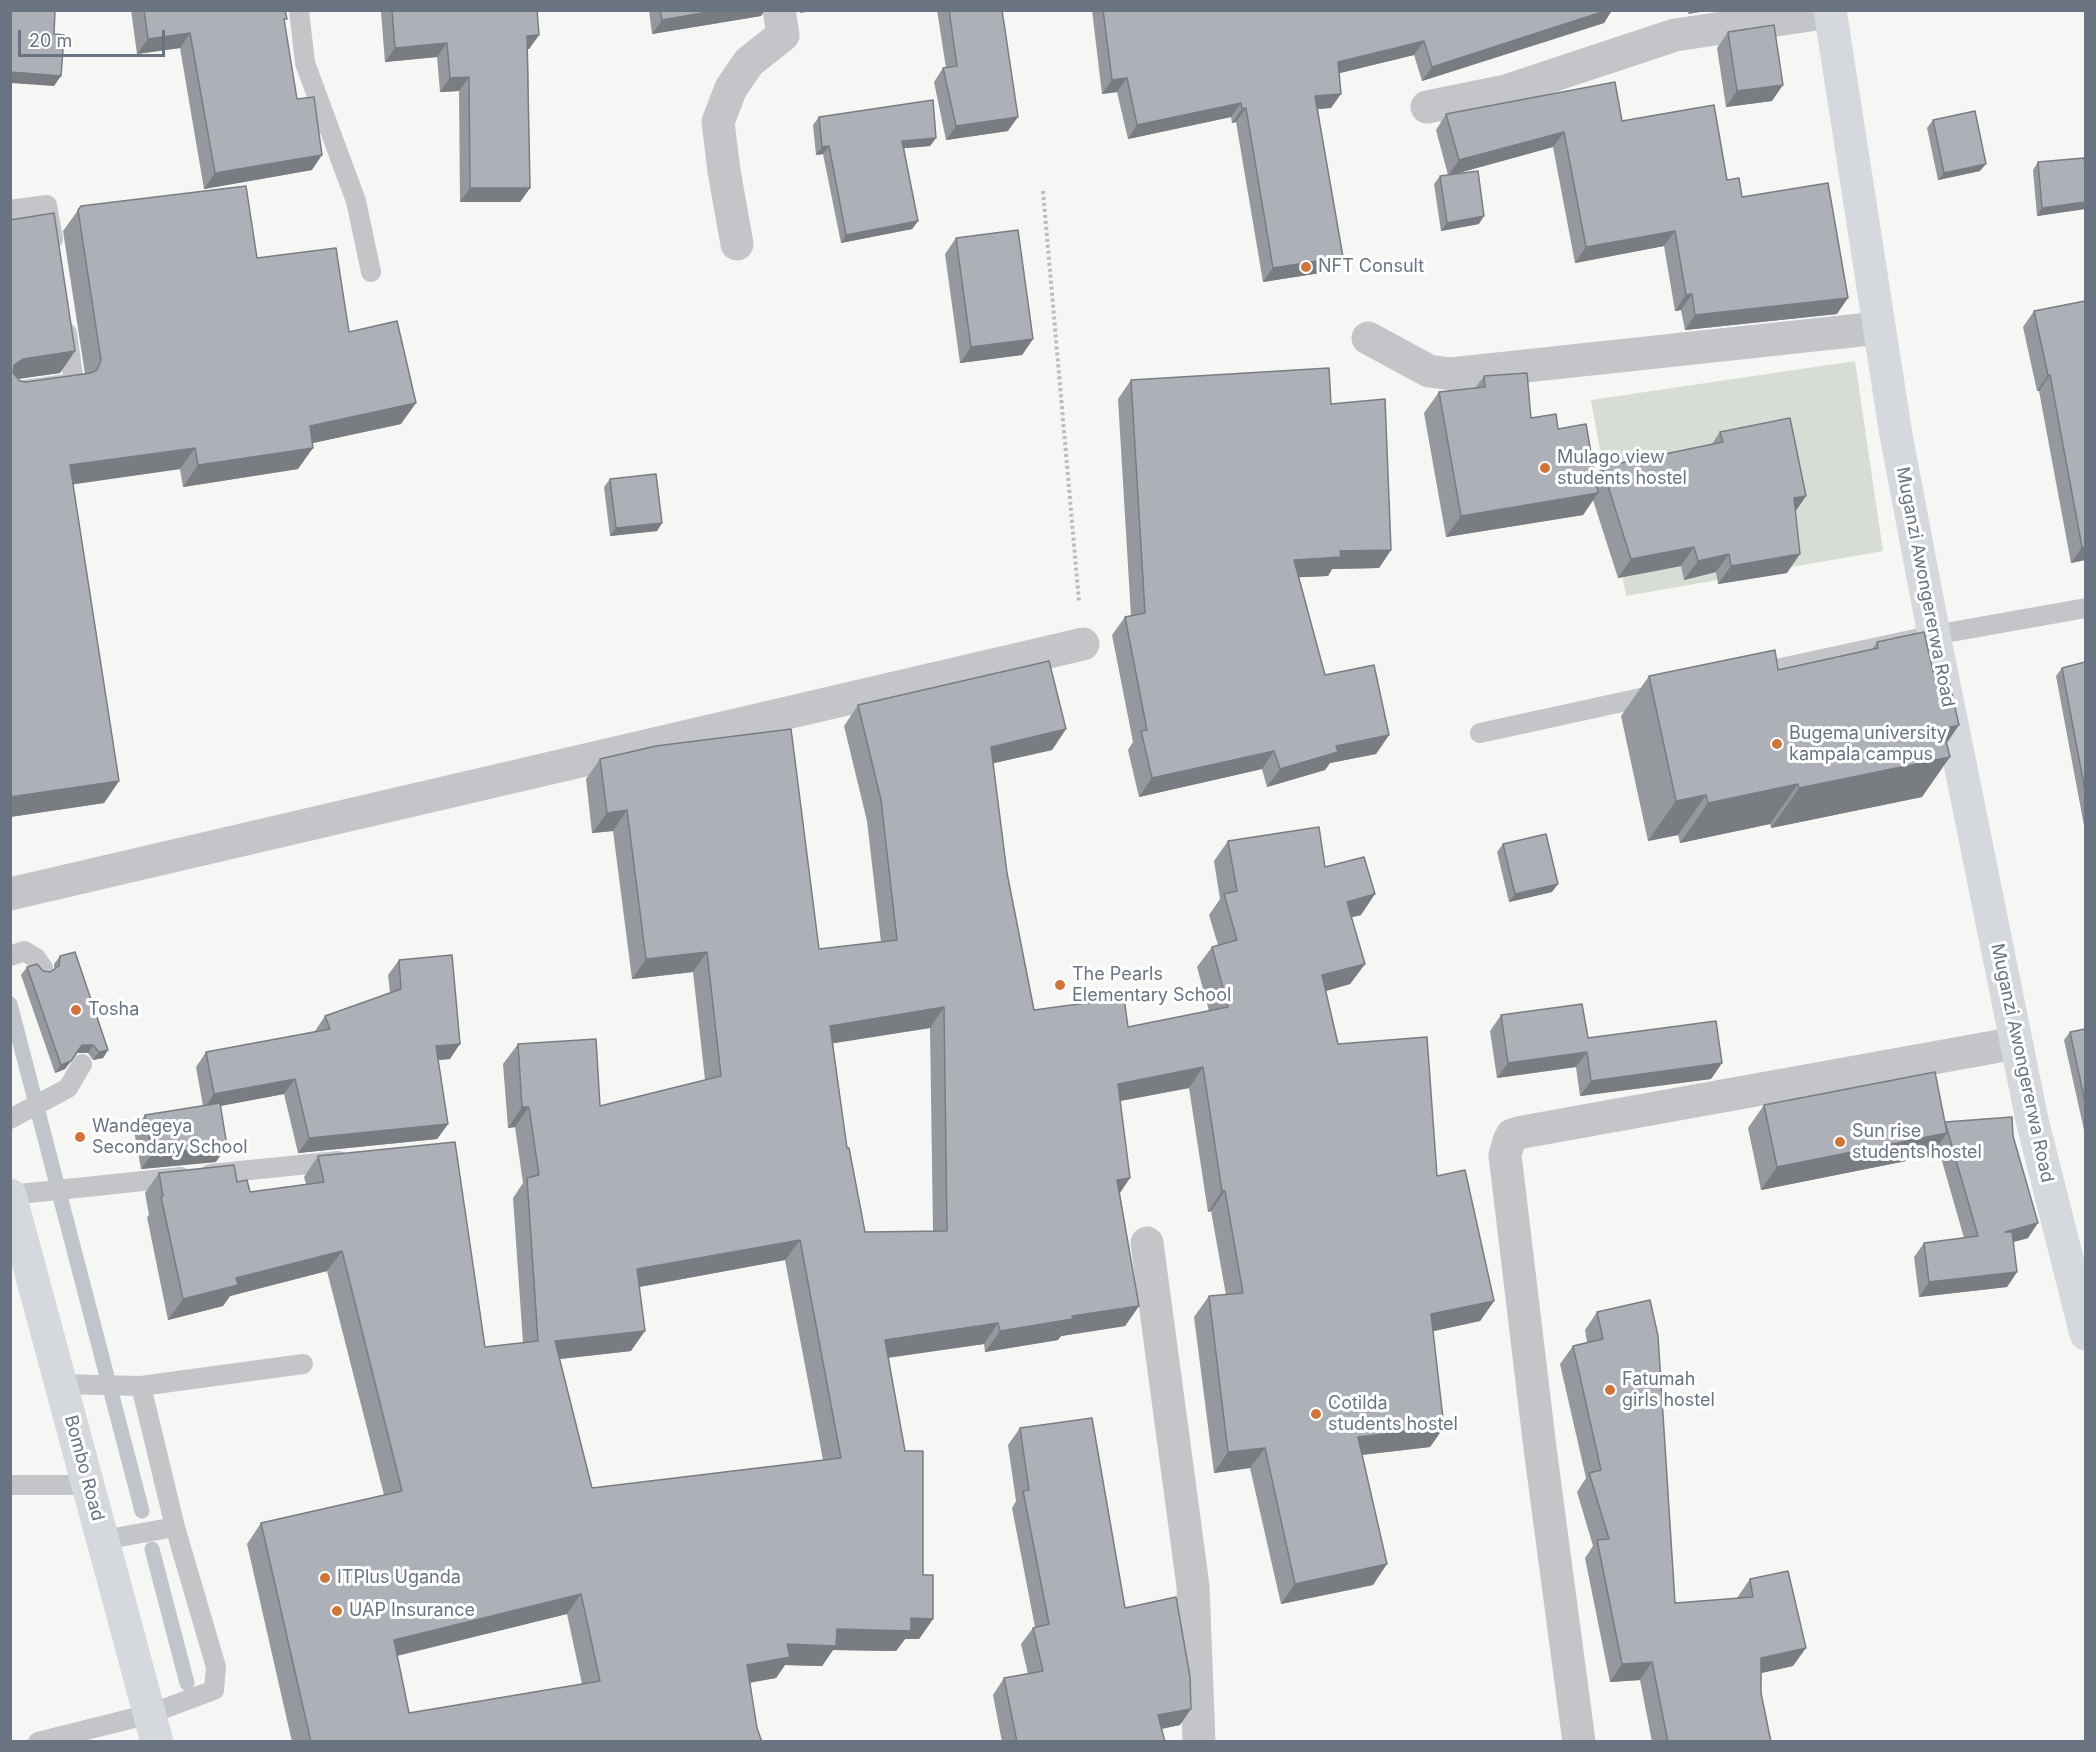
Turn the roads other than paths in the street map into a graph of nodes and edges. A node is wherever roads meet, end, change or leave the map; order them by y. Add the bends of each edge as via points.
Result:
1 (299, 10) edge
2 (779, 10) edge
3 (1830, 11) edge
4 (1427, 107) dead end
5 (10, 210) edge
6 (737, 244) dead end
7 (55, 252) edge
8 (371, 272) dead end
9 (63, 312) edge
10 (1879, 328) junction
11 (1368, 338) dead end
12 (10, 392) edge
13 (2085, 608) edge
14 (1934, 635) junction
15 (1083, 644) road end
16 (1736, 677) edge
17 (1678, 690) edge
18 (1480, 733) dead end
19 (10, 894) edge
20 (10, 956) edge
21 (43, 968) edge
22 (2016, 1043) junction
23 (81, 1064) dead end
24 (10, 1119) edge
25 (361, 1158) edge
26 (10, 1195) edge
27 (1147, 1243) dead end
28 (2085, 1334) edge
29 (303, 1364) dead end
30 (61, 1384) junction
31 (141, 1386) junction
32 (10, 1485) edge
33 (89, 1485) junction
34 (175, 1527) junction
35 (104, 1540) junction
36 (154, 1728) edge
37 (38, 1742) edge
38 (1199, 1742) edge
39 (1579, 1742) edge

1 - 8 lane via 305,63 356,201
2 - 6 street via 783,34 749,62 731,88 718,122
3 - 4 street via 1676,35 1506,90
3 - 10 street, Muganzi Awongererwa Road
5 - 7 lane via 47,205
9 - 12 lane via 74,382
10 - 11 street via 1451,374 1429,371
10 - 14 street, Muganzi Awongererwa Road
13 - 14 lane
14 - 16 lane
14 - 22 street, Muganzi Awongererwa Road
15 - 19 street
17 - 18 lane
20 - 21 lane via 24,951
22 - 28 street, Muganzi Awongererwa Road
22 - 39 street via 1512,1135 1505,1155
23 - 24 lane via 68,1088
25 - 26 lane
26 - 30 street, Bombo Road
27 - 38 street via 1193,1586
29 - 31 lane
30 - 31 lane
30 - 33 street, Bombo Road
31 - 34 lane
32 - 33 lane
33 - 35 street, Bombo Road
34 - 35 lane
34 - 36 lane via 216,1667 214,1690
35 - 36 street, Bombo Road
36 - 37 lane

